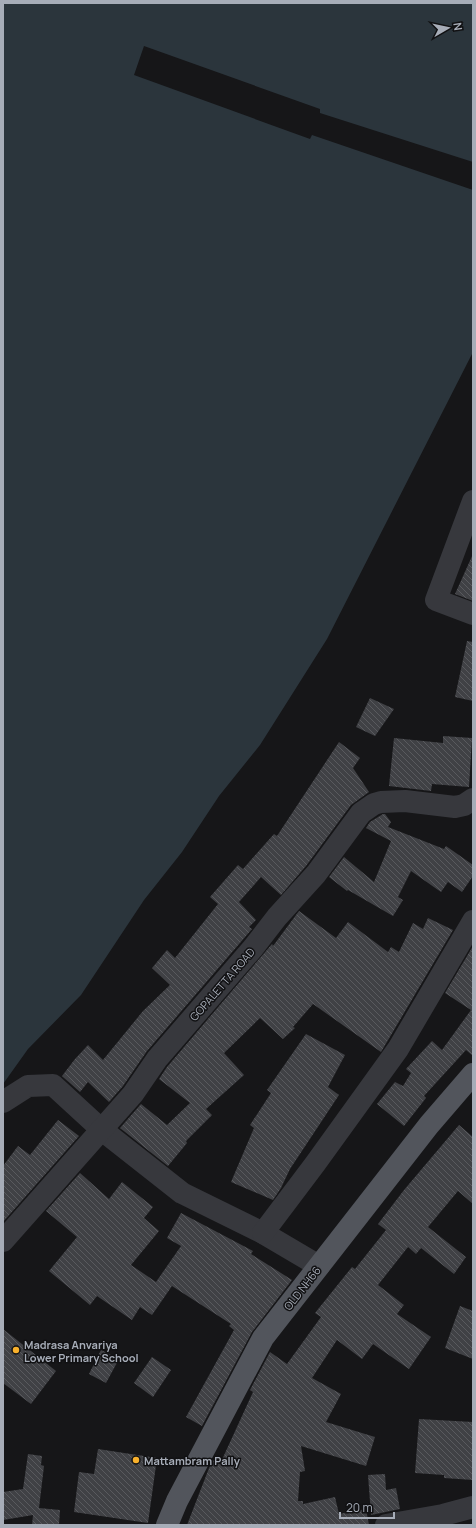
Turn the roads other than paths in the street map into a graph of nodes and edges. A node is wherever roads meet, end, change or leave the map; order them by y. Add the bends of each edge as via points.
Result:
1 (473, 501) edge
2 (473, 614) edge
3 (473, 799) edge
4 (473, 921) edge
5 (473, 1074) edge
6 (3, 1102) edge
7 (102, 1130) junction
8 (263, 1233) junction
9 (3, 1241) edge
10 (320, 1266) junction
11 (473, 1508) edge
12 (168, 1525) edge
13 (386, 1525) edge

1 - 2 street via 436,600
3 - 7 street, GOPALETTA ROAD via 455,808 405,801 381,802 361,813 316,874 157,1059
4 - 8 street via 398,1049
5 - 10 main road, OLD NH66 via 429,1125
6 - 7 street via 28,1086 53,1085
7 - 8 street via 182,1193
7 - 9 street, GOPALETTA ROAD
8 - 10 street
10 - 12 main road, OLD NH66 via 263,1338 177,1501
11 - 13 street

